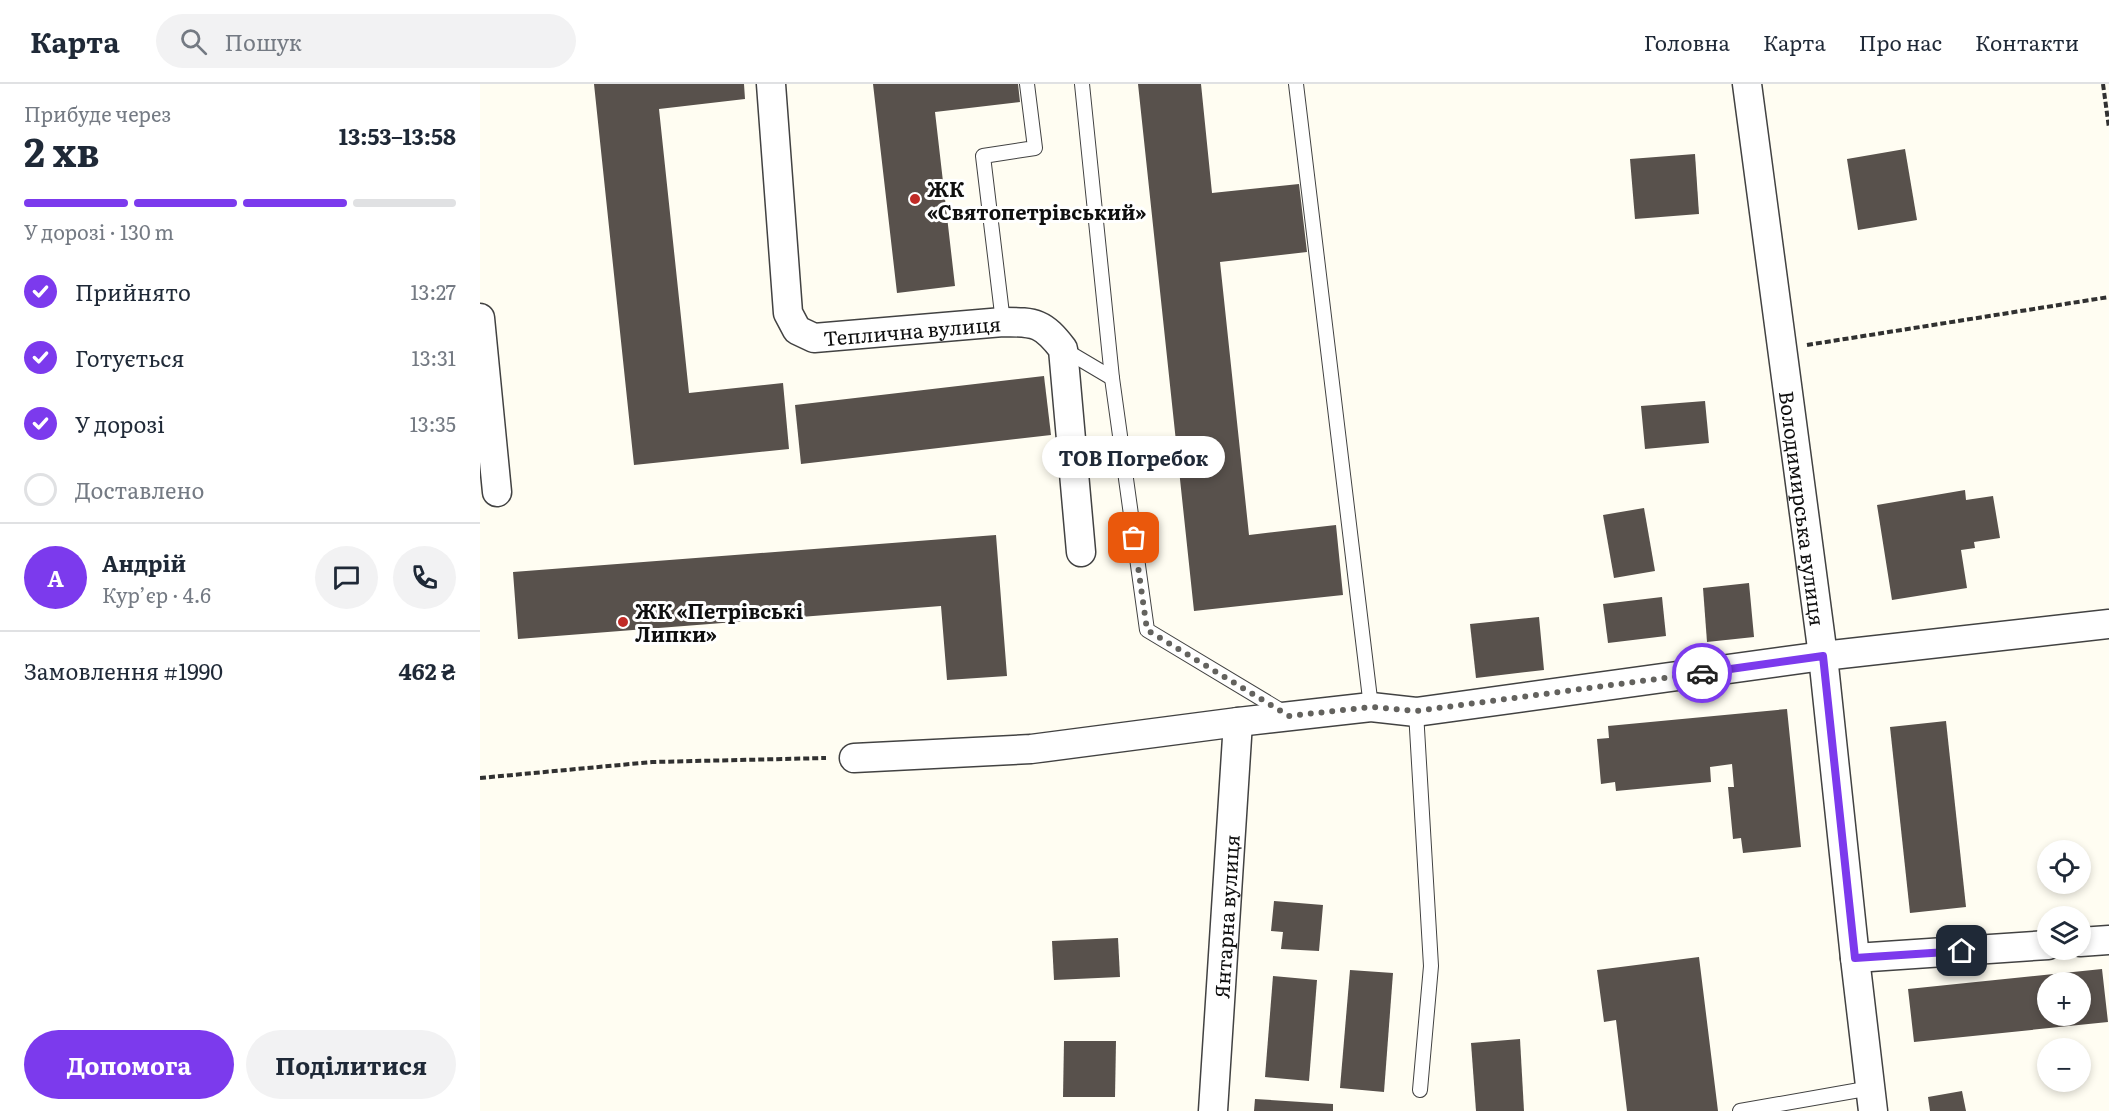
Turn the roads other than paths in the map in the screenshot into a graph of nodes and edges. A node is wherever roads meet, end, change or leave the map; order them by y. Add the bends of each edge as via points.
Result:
1 (771, 84) edge
2 (1027, 84) edge
3 (1082, 84) edge
4 (1296, 84) edge
5 (1747, 84) edge
6 (480, 318) edge
7 (1003, 322) junction
8 (1063, 349) junction
9 (1112, 378) junction
10 (497, 492) dead end
11 (1081, 552) dead end
12 (2109, 624) edge
13 (1823, 656) junction
14 (1371, 707) junction
15 (1416, 711) junction
16 (1289, 716) junction
17 (1238, 722) junction
18 (854, 758) road end
19 (2109, 940) edge
20 (2091, 941) edge
21 (2037, 946) edge
22 (1855, 958) junction
23 (1420, 1090) dead end
24 (1872, 1100) edge
25 (1213, 1111) edge
26 (1740, 1111) edge

1 - 7 street, Теплична вулиця via 788,313 797,330 814,338
2 - 7 lane via 1035,148 983,156
3 - 9 lane
4 - 14 lane
5 - 13 street, Володимирська вулиця
6 - 10 street
7 - 8 street, Теплична вулиця via 1029,322 1048,331
8 - 9 lane
8 - 11 street
9 - 16 lane via 1147,630
12 - 13 street
13 - 15 street
13 - 22 street, Володимирська вулиця
14 - 15 street
14 - 16 street
15 - 23 lane via 1431,966
16 - 17 street
17 - 18 street via 1031,749
17 - 25 street, Янтарна вулиця
19 - 20 street
21 - 22 street
22 - 24 street, Володимирська вулиця
24 - 26 lane

